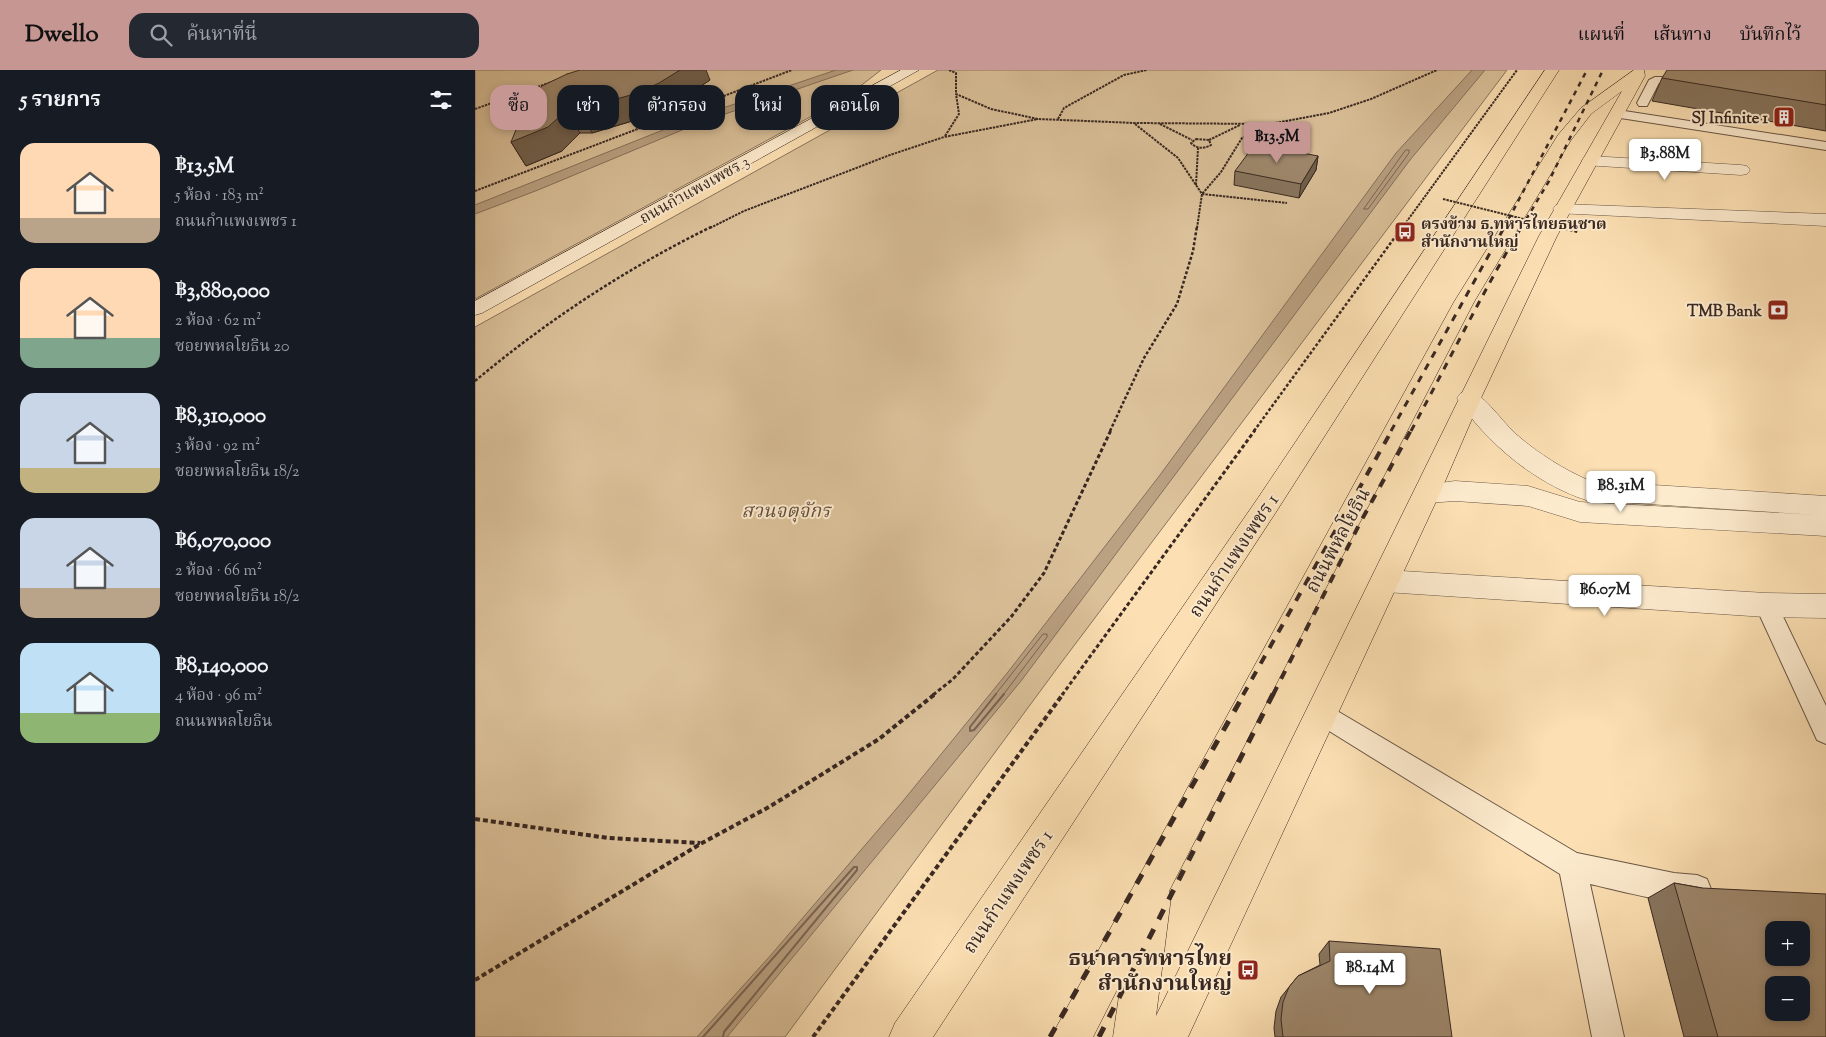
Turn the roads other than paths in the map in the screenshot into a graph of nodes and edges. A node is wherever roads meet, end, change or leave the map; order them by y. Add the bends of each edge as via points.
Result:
1 (912, 70) edge
2 (1552, 70) edge
3 (1640, 71) edge
4 (1703, 80) edge
5 (1635, 105) junction
6 (1719, 117) edge
7 (1826, 136) edge
8 (1826, 146) edge
9 (1590, 161) junction
10 (1741, 170) dead end
11 (1562, 209) junction
12 (1826, 220) edge
13 (475, 309) edge
14 (1469, 398) junction
15 (1544, 469) junction
16 (1427, 493) junction
17 (1528, 496) junction
18 (1826, 506) edge
19 (1826, 526) edge
20 (1385, 580) junction
21 (1766, 605) junction
22 (1826, 606) edge
23 (1322, 713) junction
24 (1826, 732) edge
25 (1572, 866) junction
26 (1155, 878) junction
27 (1721, 890) edge
28 (909, 1037) edge
29 (1071, 1037) edge
30 (1133, 1037) edge
31 (1167, 1037) edge
32 (1609, 1037) edge

1 - 13 street, ถนนกำแพงเพชร 3
2 - 28 main road, ถนนกำแพงเพชร 1 via 1267,505
3 - 5 main road, ถนนพหลโยธิน
3 - 26 main road, ถนนพหลโยธิน via 1592,106 1564,138 1464,302
4 - 5 lane via 1655,80
5 - 8 lane
5 - 9 main road, ถนนพหลโยธิน
6 - 7 lane
9 - 10 street
9 - 11 main road, ถนนพหลโยธิน
11 - 12 street
11 - 14 main road, ถนนพหลโยธิน
14 - 15 street via 1488,422
14 - 16 main road, ถนนพหลโยธิน
15 - 17 street via 1554,482 1552,489 1547,494
15 - 18 street via 1586,490
16 - 17 street via 1455,491
16 - 20 main road, ถนนพหลโยธิน
17 - 19 street via 1579,512
20 - 21 street
20 - 23 main road, ถนนพหลโยธิน
21 - 22 street
21 - 24 lane
23 - 25 lane
23 - 31 main road, ถนนพหลโยธิน
25 - 27 lane via 1674,888
25 - 32 lane
26 - 29 main road, ถนนพหลโยธิน
26 - 30 main road

